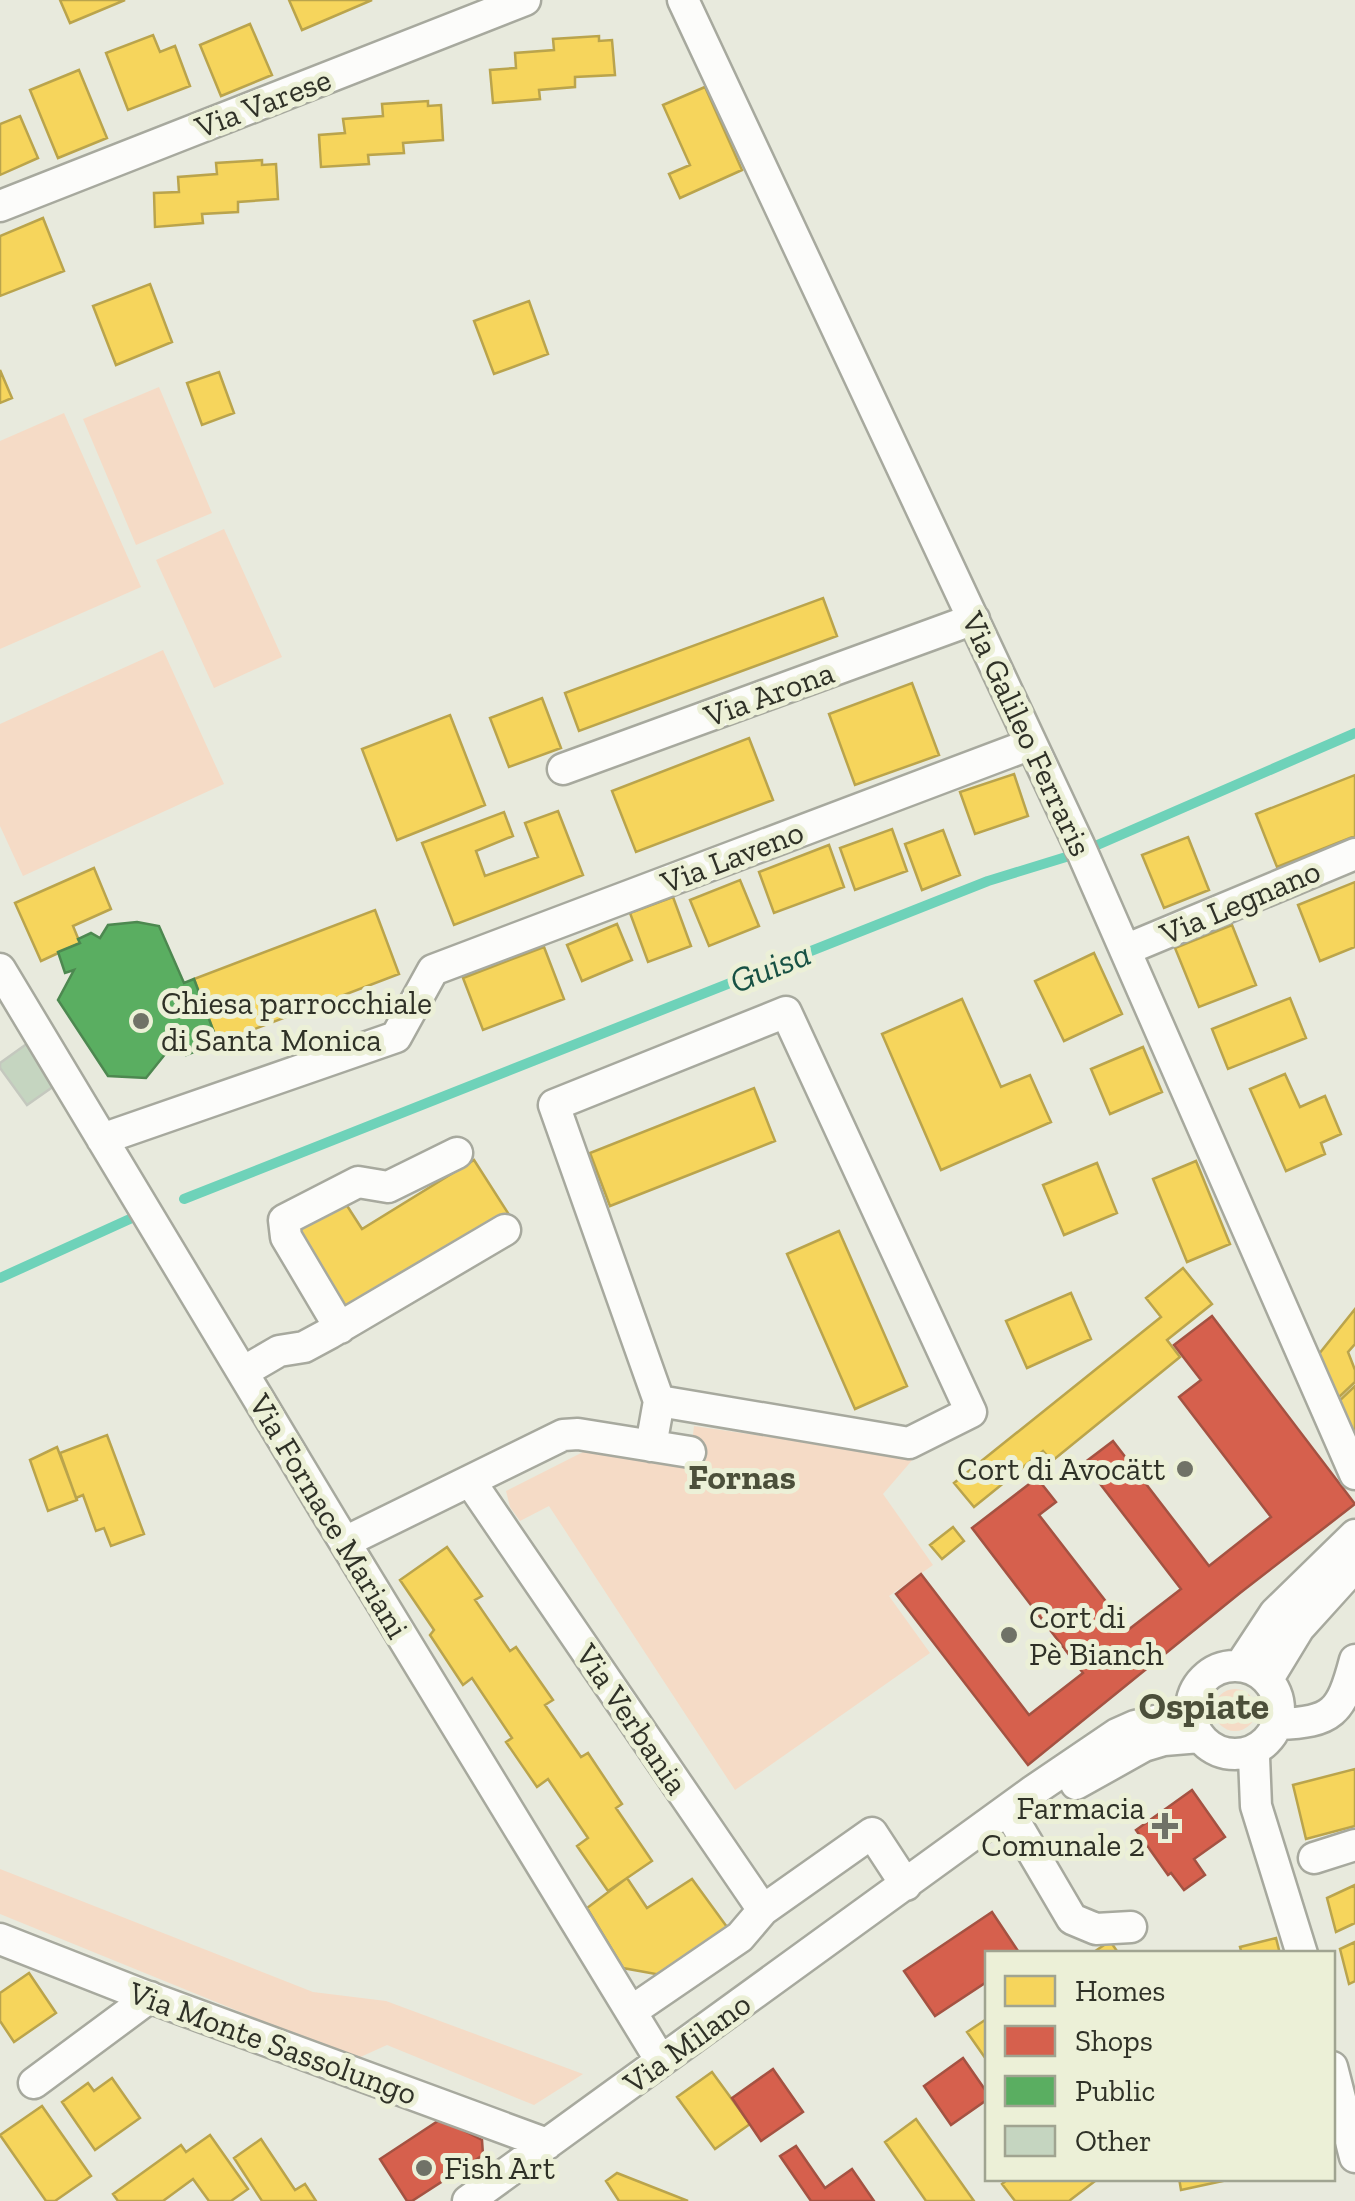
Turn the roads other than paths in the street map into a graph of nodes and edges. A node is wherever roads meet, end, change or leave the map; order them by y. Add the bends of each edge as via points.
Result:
1 (525, 0) edge
2 (683, 0) edge
3 (0, 206) edge
4 (974, 619) junction
5 (1031, 744) junction
6 (563, 769) dead end
7 (1355, 854) edge
8 (1124, 950) junction
9 (0, 968) edge
10 (102, 1138) junction
11 (457, 1152) dead end
12 (505, 1230) dead end
13 (340, 1328) junction
14 (243, 1372) junction
15 (660, 1401) junction
16 (651, 1446) junction
17 (690, 1452) dead end
18 (1355, 1474) edge
19 (470, 1481) junction
20 (1355, 1535) edge
21 (345, 1542) junction
22 (1355, 1566) edge
23 (1355, 1660) edge
24 (1240, 1666) junction
25 (1268, 1680) junction
26 (1347, 1704) edge
27 (1278, 1724) junction
28 (1201, 1733) junction
29 (1256, 1750) junction
30 (1256, 1806) junction
31 (1011, 1815) junction
32 (1355, 1845) edge
33 (1314, 1858) dead end
34 (906, 1885) junction
35 (763, 1910) junction
36 (1131, 1927) dead end
37 (0, 1939) edge
38 (1301, 1951) edge
39 (150, 1997) junction
40 (642, 2004) dead end
41 (661, 2061) junction
42 (1335, 2080) edge
43 (34, 2083) dead end
44 (547, 2144) junction
45 (1355, 2157) edge
46 (468, 2201) edge

1 - 3 street, Via Varese
2 - 4 street, Via Galileo Ferraris
4 - 5 street, Via Galileo Ferraris
4 - 6 street, Via Arona
5 - 8 street, Via Galileo Ferraris
5 - 10 street, Via Laveno via 434,970 396,1037
7 - 8 street, Via Legnano
8 - 18 street, Via Galileo Ferraris
9 - 10 street, Via Fornace Mariani
10 - 14 street, Via Fornace Mariani
11 - 13 street via 388,1187 358,1182 284,1220 286,1237
12 - 13 street
13 - 14 street
14 - 21 street, Via Fornace Mariani
15 - 15 street via 909,1444 970,1412 786,1012 554,1105
15 - 16 street
16 - 17 street
16 - 19 street via 563,1435
19 - 21 street
19 - 35 street, Via Verbania
20 - 24 street via 1275,1614
21 - 41 street, Via Fornace Mariani
22 - 25 street via 1299,1628
23 - 26 street
24 - 25 street
24 - 28 street via 1221,1668 1194,1694
25 - 27 street via 1280,1708
26 - 27 street via 1318,1720
27 - 29 street
28 - 29 street via 1227,1754
28 - 30 street
28 - 31 street, Via Milano via 1144,1746
29 - 30 street
30 - 38 street
31 - 34 street, Via Milano
31 - 36 street via 1072,1919 1096,1929
32 - 33 street
34 - 35 street via 872,1833
34 - 41 street, Via Milano
35 - 40 street via 740,1937
37 - 39 street, Via Monte Sassolungo
39 - 43 street
39 - 44 street, Via Monte Sassolungo
41 - 44 street, Via Milano
42 - 45 street
44 - 46 street, Via Milano

